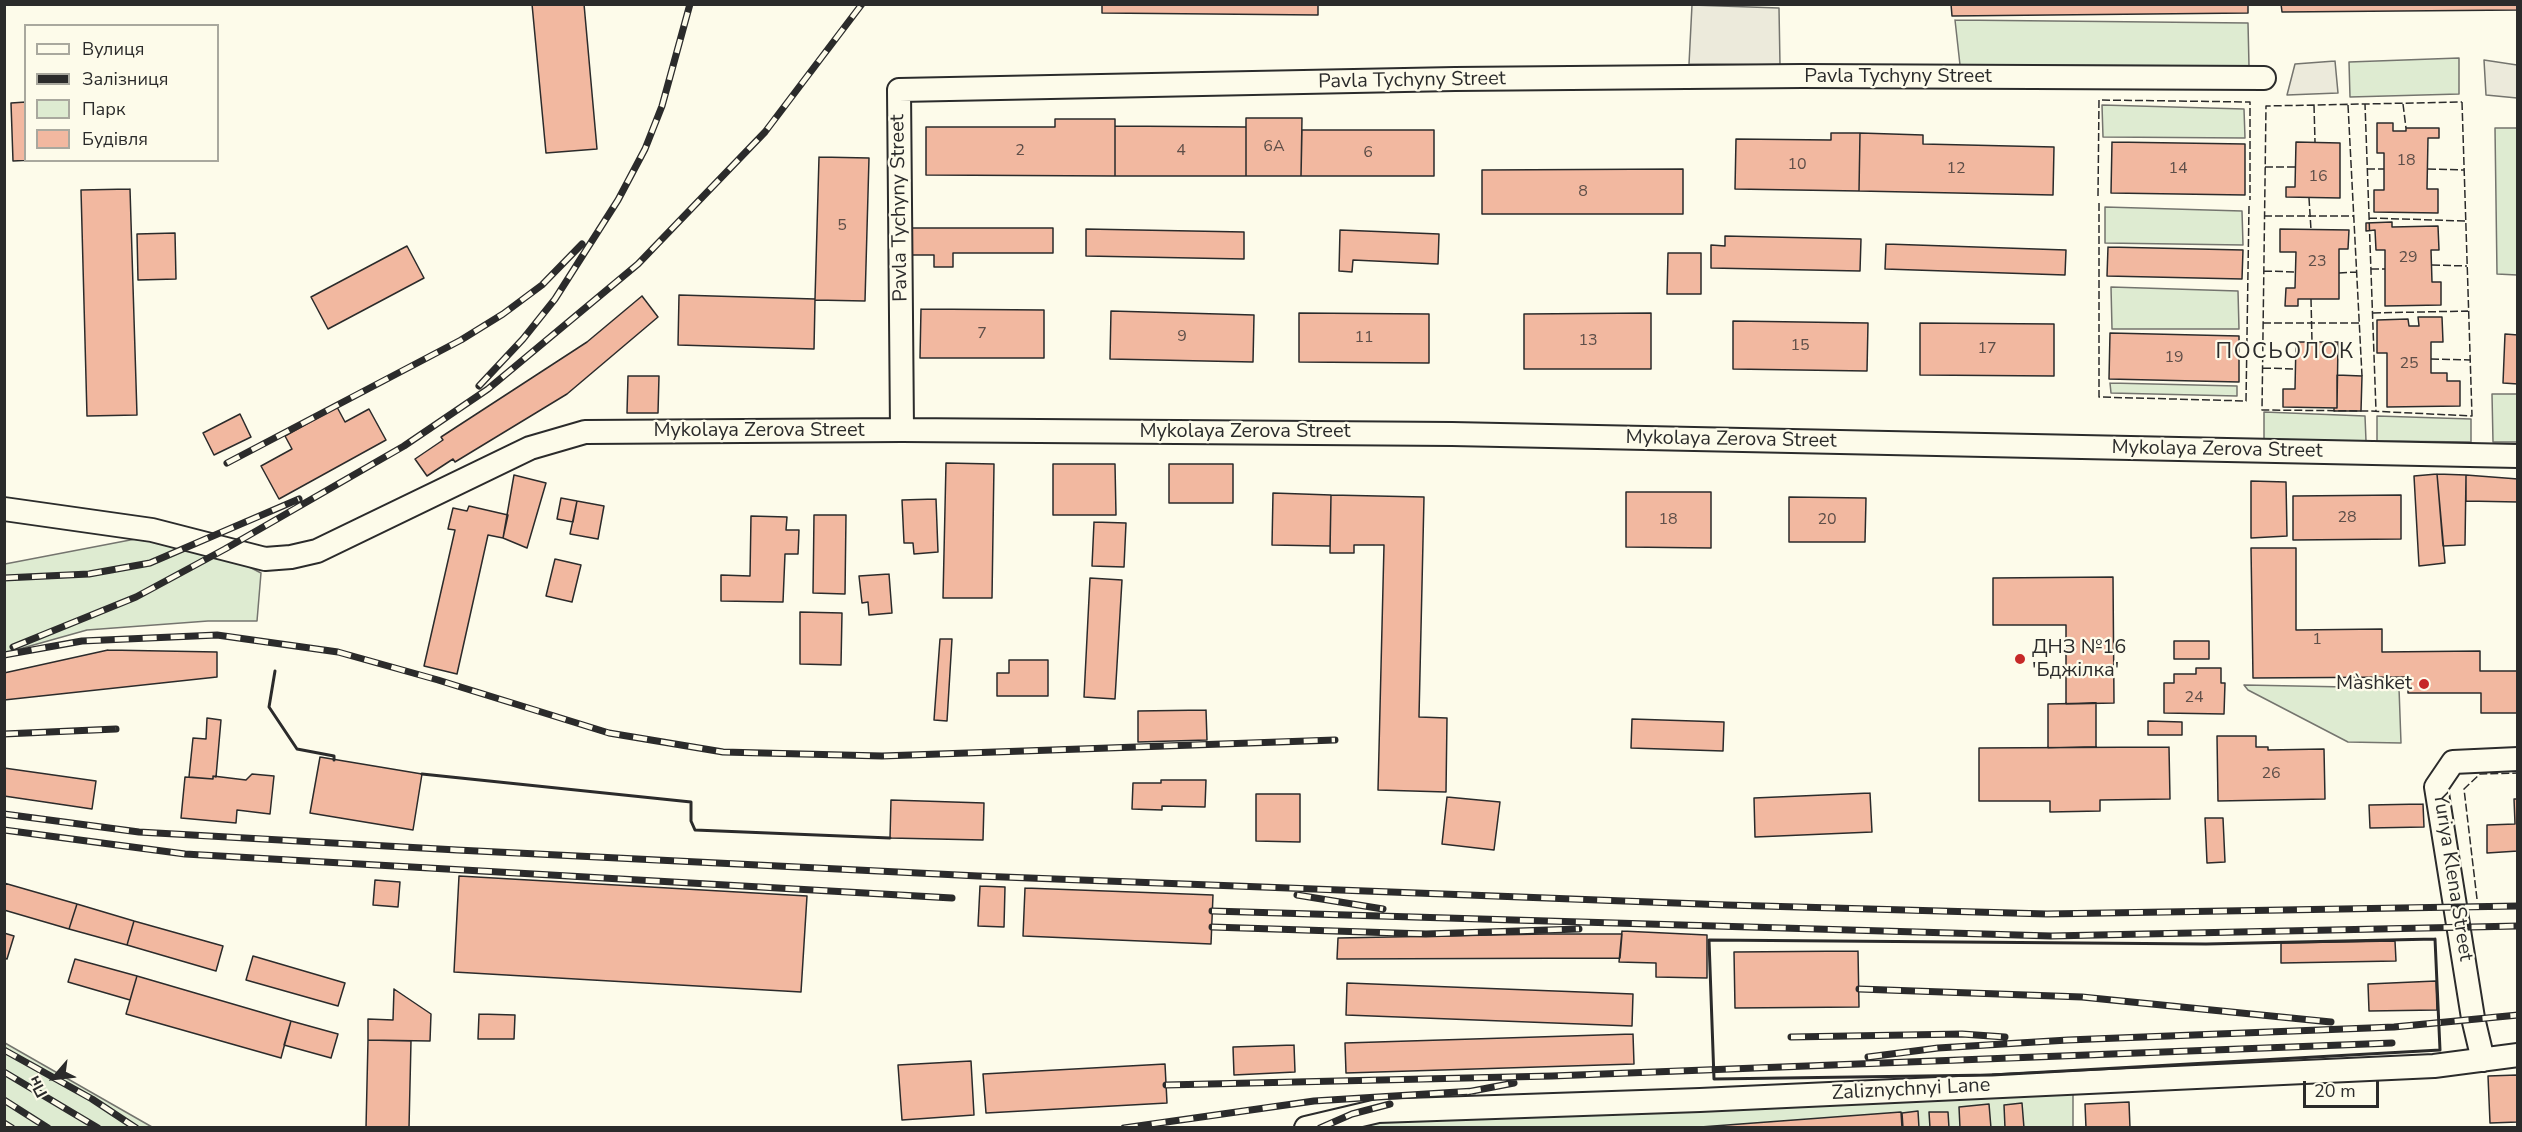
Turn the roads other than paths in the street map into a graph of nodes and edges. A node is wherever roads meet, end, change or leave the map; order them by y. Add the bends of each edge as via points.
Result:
1 (2264, 78) dead end
2 (902, 430) junction
3 (2517, 456) edge
4 (4, 509) edge
5 (2517, 759) edge
6 (2517, 1055) edge
7 (2483, 1060) junction
8 (1306, 1128) edge

1 - 2 street, Pavla Tychyny Street via 1802,76 899,90
2 - 3 street, Mykolaya Zerova Street via 1452,434
2 - 4 street, Mykolaya Zerova Street via 585,432 530,448 316,551 291,557 265,558 152,530
5 - 7 street, Yuriya Klena Street via 2453,762 2436,787
6 - 7 street, Zaliznychnyi Lane
7 - 8 street, Zaliznychnyi Lane via 2423,1066 1378,1112

